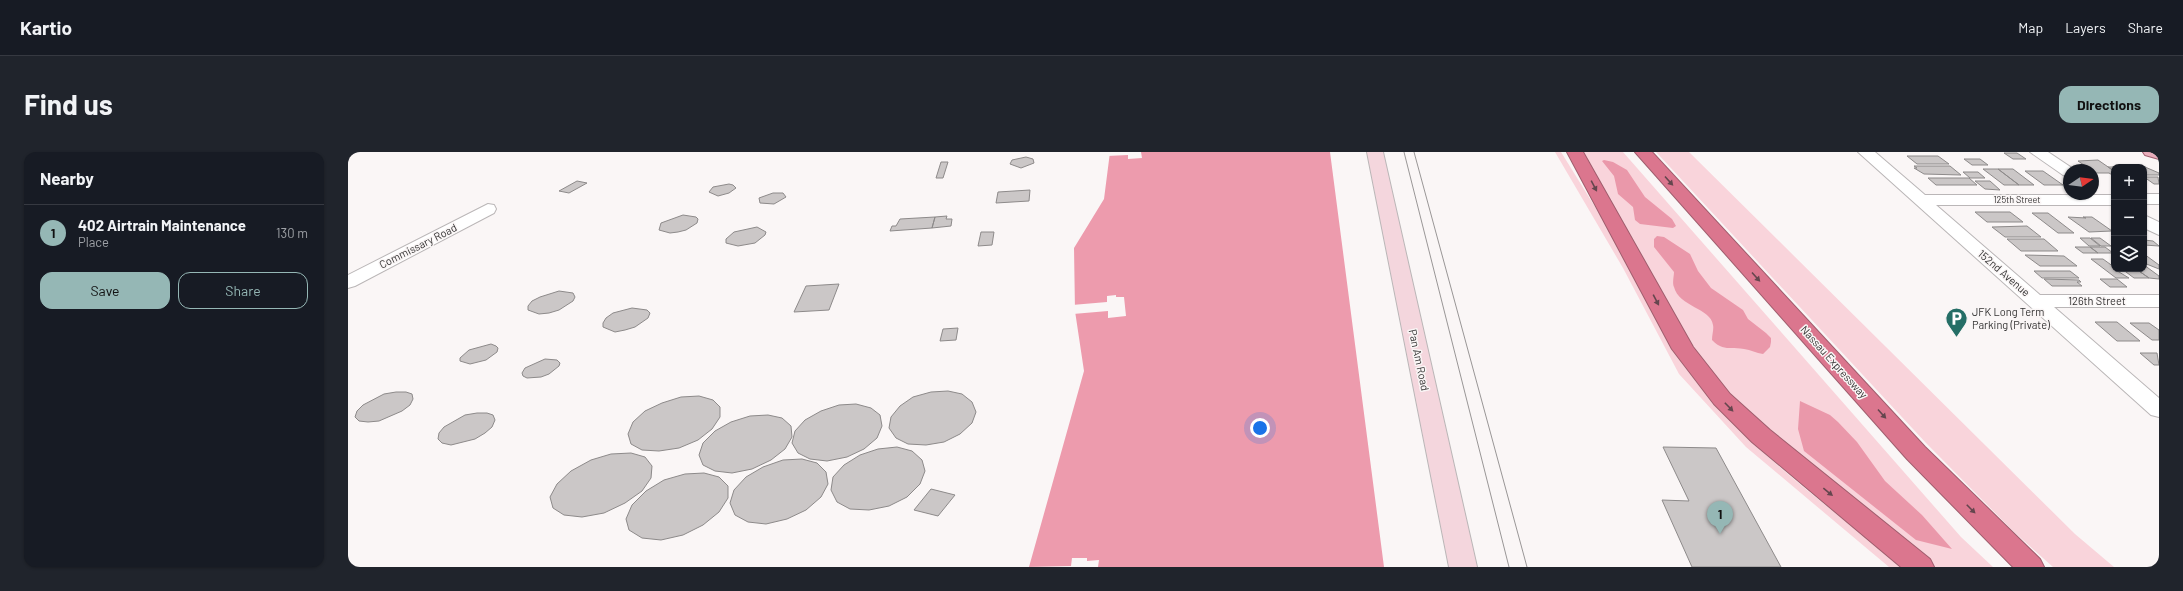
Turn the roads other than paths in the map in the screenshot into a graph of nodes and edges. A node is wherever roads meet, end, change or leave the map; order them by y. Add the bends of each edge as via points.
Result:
1 (1376, 152) edge
2 (1574, 152) edge
3 (1643, 152) edge
4 (1866, 152) edge
5 (2038, 152) edge
6 (2151, 152) edge
7 (2159, 154) edge
8 (2063, 168) edge
9 (2099, 191) edge
10 (2111, 198) edge
11 (2159, 199) edge
12 (1920, 200) junction
13 (2111, 200) edge
14 (2147, 200) edge
15 (488, 209) dead end
16 (2147, 222) edge
17 (2159, 230) edge
18 (348, 282) edge
19 (2035, 301) junction
20 (2159, 301) edge
21 (2159, 410) edge
22 (1463, 567) edge
23 (1920, 567) edge
24 (2030, 567) edge

1 - 22 street, Pan Am Road
2 -> 23 highway via 1683,349 1707,381 1760,436
3 -> 24 highway, Nassau Expressway via 1916,453
4 - 12 street, 152nd Avenue
5 - 8 street
6 - 7 main road
9 - 10 street
11 - 14 street
12 - 13 street, 125th Street
12 - 19 street, 152nd Avenue
15 - 18 street, Commissary Road
16 - 17 street
19 - 20 street, 126th Street
19 - 21 street, 152nd Avenue

